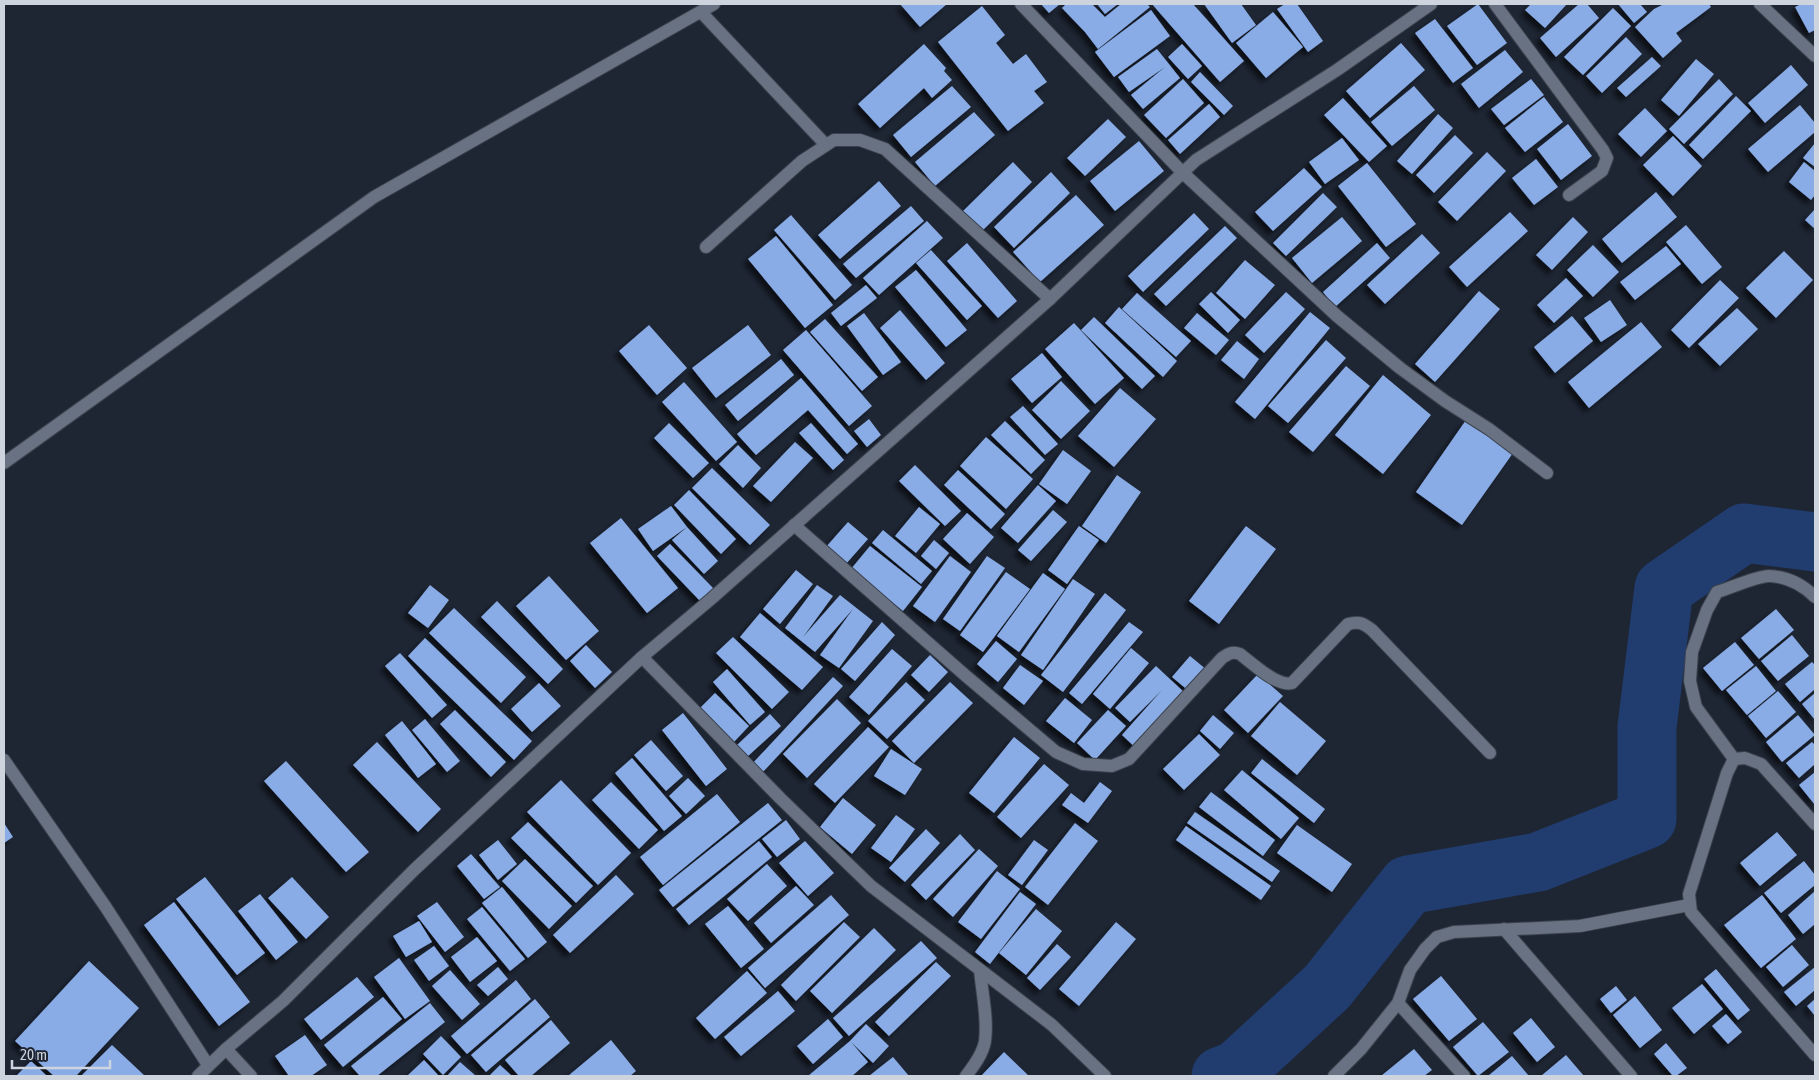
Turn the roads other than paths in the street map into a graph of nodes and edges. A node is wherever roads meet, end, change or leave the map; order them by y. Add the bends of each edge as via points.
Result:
1 (714, 4) edge
2 (1021, 4) edge
3 (1431, 4) edge
4 (1495, 4) edge
5 (1760, 4) edge
6 (701, 12) junction
7 (1815, 56) edge
8 (826, 145) junction
9 (1182, 172) junction
10 (1569, 195) dead end
11 (706, 247) dead end
12 (1050, 299) junction
13 (4, 463) edge
14 (1548, 472) dead end
15 (794, 525) junction
16 (1815, 597) edge
17 (642, 657) junction
18 (1490, 753) dead end
19 (1734, 759) junction
20 (4, 760) edge
21 (1815, 824) edge
22 (1689, 905) junction
23 (1504, 929) junction
24 (980, 970) junction
25 (1398, 1003) junction
26 (226, 1049) junction
27 (1815, 1055) edge
28 (208, 1065) junction
29 (198, 1076) edge
30 (251, 1076) edge
31 (966, 1076) edge
32 (1105, 1076) edge
33 (1334, 1076) edge
34 (1464, 1076) edge
35 (1631, 1076) edge

1 - 6 street
2 - 9 street
3 - 9 street
4 - 10 street via 1607,158 1602,171
5 - 7 street
6 - 8 street
6 - 13 street via 374,197
8 - 11 street via 802,161
8 - 12 street via 834,140 860,140 885,149
9 - 12 street
9 - 14 street via 1337,316 1400,368
12 - 15 street
15 - 17 street
15 - 18 street via 1056,752 1084,764 1112,766 1128,759 1228,654 1240,654 1278,681 1289,684 1348,624 1358,622 1372,630
16 - 19 street via 1790,580 1768,575 1717,592 1707,610 1692,652 1690,681 1696,707
17 - 24 street via 871,886
17 - 26 street via 414,870 283,1001
19 - 21 street via 1745,758 1761,764
19 - 22 street via 1689,894
20 - 28 street via 105,906
22 - 23 street via 1580,926
22 - 27 street via 1691,912
23 - 25 street via 1437,936 1410,970
23 - 35 street
24 - 31 street via 984,1043
24 - 32 street via 1052,1025
25 - 33 street
25 - 34 street
26 - 28 street
26 - 30 street
28 - 29 street

